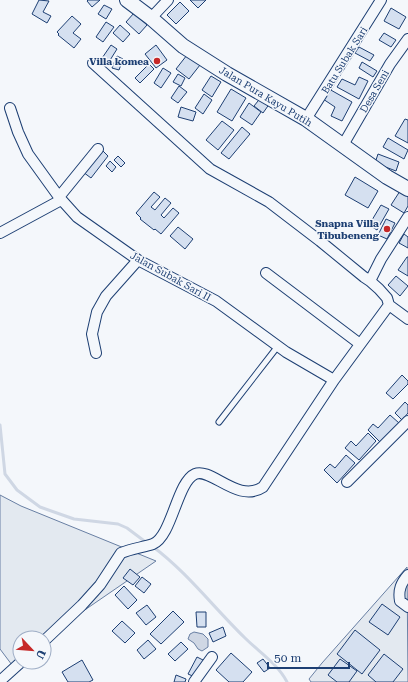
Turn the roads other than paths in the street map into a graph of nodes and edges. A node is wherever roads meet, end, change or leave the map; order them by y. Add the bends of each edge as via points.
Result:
1 (127, 0) edge
2 (168, 0) edge
3 (381, 0) edge
4 (151, 18) junction
5 (408, 39) edge
6 (93, 63) dead end
7 (10, 108) dead end
8 (306, 119) junction
9 (343, 145) junction
10 (98, 148) dead end
11 (408, 189) edge
12 (60, 198) junction
13 (408, 217) edge
14 (0, 233) edge
15 (138, 260) junction
16 (266, 273) dead end
17 (370, 281) junction
18 (389, 305) junction
19 (408, 319) edge
20 (360, 344) junction
21 (278, 346) junction
22 (96, 353) dead end
23 (334, 380) junction
24 (408, 421) edge
25 (218, 422) dead end
26 (347, 482) dead end
27 (408, 575) edge
28 (408, 607) edge
29 (52, 633) edge
30 (212, 657) dead end
31 (12, 669) edge
32 (2, 676) edge
33 (194, 682) edge

1 - 4 street, Jalan Pura Kayu Putih
2 - 4 street
3 - 8 street, Batu Subak Sari
4 - 8 street, Jalan Pura Kayu Putih via 183,46
5 - 9 street, Desa Seni via 390,64
6 - 17 street via 210,169 269,202
7 - 12 street, Jalan Subak Sari II via 28,154
8 - 9 street, Jalan Pura Kayu Putih
9 - 11 street, Jalan Pura Kayu Putih
10 - 12 street
12 - 14 street
12 - 15 street, Jalan Subak Sari II via 77,217
13 - 17 street
15 - 21 street, Jalan Subak Sari II via 216,301
15 - 22 street via 106,296 97,312 92,334
16 - 20 street
17 - 18 street
18 - 19 street
18 - 20 street
20 - 23 street
21 - 23 street, Jalan Subak Sari II
21 - 25 lane
23 - 29 street via 263,487 253,492 244,492 204,474 191,477 162,536 153,544 120,553 100,585
24 - 26 street
27 - 28 street via 399,590 400,601
30 - 33 street
31 - 32 street

